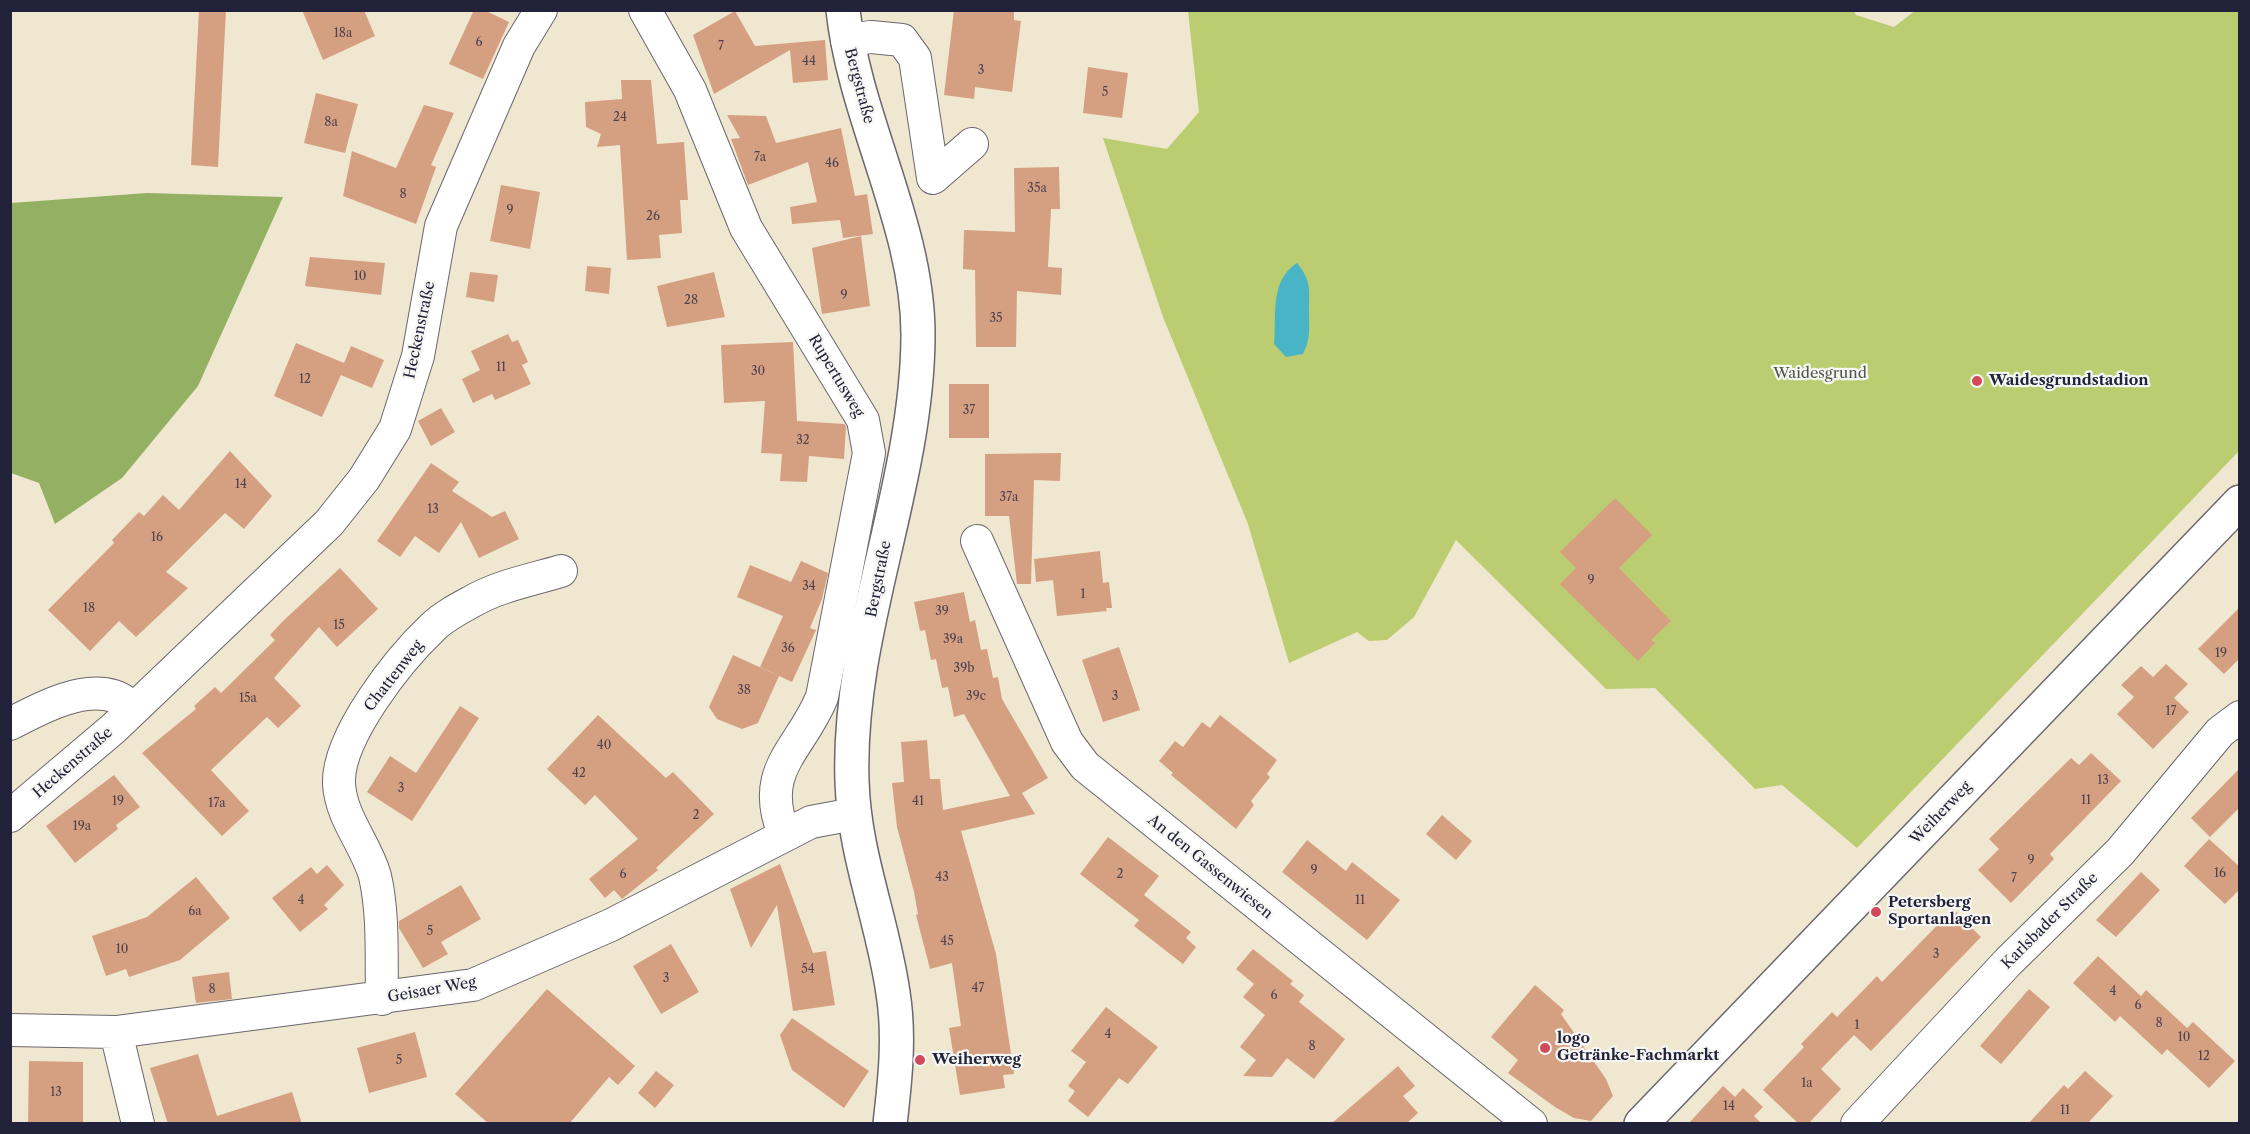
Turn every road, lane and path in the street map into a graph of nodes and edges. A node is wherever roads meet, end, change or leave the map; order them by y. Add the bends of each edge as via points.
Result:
1 (540, 10) edge
2 (645, 10) edge
3 (845, 25) edge
4 (972, 144) dead end
5 (2240, 502) edge
6 (977, 541) dead end
7 (561, 571) dead end
8 (134, 708) junction
9 (2240, 717) edge
10 (10, 724) edge
11 (854, 814) junction
12 (10, 816) edge
13 (784, 834) junction
14 (382, 999) junction
15 (10, 1030) edge
16 (116, 1032) junction
17 (138, 1124) edge
18 (890, 1124) edge
19 (1531, 1124) edge
20 (1641, 1124) edge
21 (1857, 1124) edge

1 - 8 street, Heckenstraße via 519,46 441,226 418,356 395,429 329,523
2 - 13 street, Rupertusweg via 690,90 746,228 863,420 869,437 822,697 806,730 786,756 776,786 776,805
3 - 4 street, Bergstraße via 871,37 902,40 915,58 933,178
3 - 11 main road, Bergstraße via 859,90 912,279 918,333 912,409 855,705 851,752
5 - 20 main road, Weiherweg
6 - 19 street, An den Gassenwiesen via 1067,742 1085,766
7 - 14 street, Chattenweg via 473,600 433,627 378,692 340,759 341,800 370,860 380,903
8 - 10 street via 116,696 80,696
8 - 12 street, Heckenstraße
9 - 21 street, Karlsbader Straße via 2220,732 2120,852 2007,962
11 - 13 street, Geisaer Weg via 811,822
11 - 18 main road, Bergstraße via 893,993 896,1059
13 - 14 street, Geisaer Weg via 611,925 473,985
14 - 16 street, Geisaer Weg
15 - 16 street, Geisaer Weg
16 - 17 street

